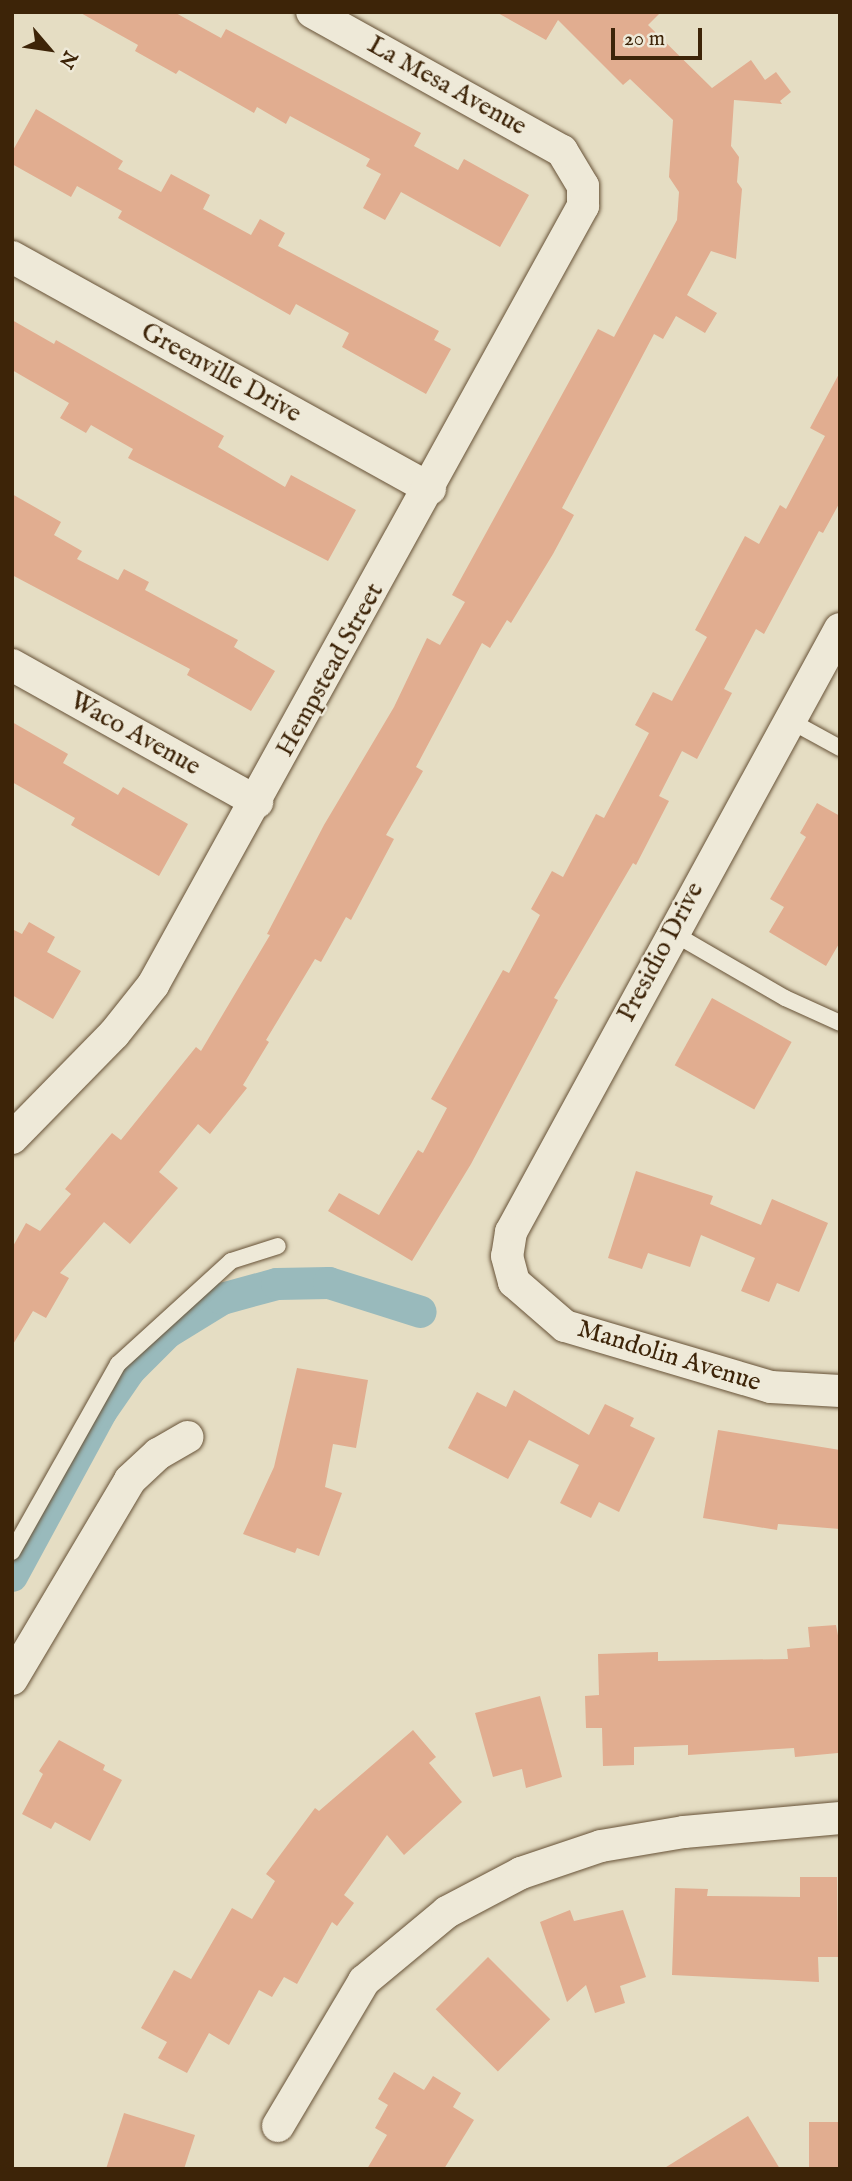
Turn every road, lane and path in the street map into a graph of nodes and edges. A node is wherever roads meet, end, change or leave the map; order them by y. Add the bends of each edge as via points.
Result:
1 (312, 12) edge
2 (574, 167) joint
3 (12, 257) edge
4 (430, 489) junction
5 (840, 629) edge
6 (12, 665) edge
7 (789, 720) junction
8 (840, 748) edge
9 (257, 802) junction
10 (671, 932) junction
11 (840, 1023) edge
12 (19, 1118) edge
13 (278, 1246) dead end
14 (514, 1282) joint
15 (840, 1391) edge
16 (188, 1437) dead end
17 (12, 1552) edge
18 (12, 1679) edge
19 (840, 1818) edge
20 (278, 2126) dead end

1 - 2 street, La Mesa Avenue via 545,139
2 - 4 street, Hempstead Street via 583,196 576,225
3 - 4 street, Greenville Drive
4 - 9 street, Hempstead Street
5 - 7 street, Presidio Drive
6 - 9 street, Waco Avenue
7 - 8 lane
7 - 10 street, Presidio Drive
9 - 12 street, Hempstead Street via 153,985 114,1034
10 - 11 lane via 785,998
10 - 14 street, Presidio Drive via 511,1232 507,1256
13 - 17 lane via 230,1261 118,1364
14 - 15 street, Mandolin Avenue via 565,1325 771,1387
16 - 18 street via 159,1454 130,1480
19 - 20 street via 684,1832 601,1846 521,1873 447,1912 364,1980

